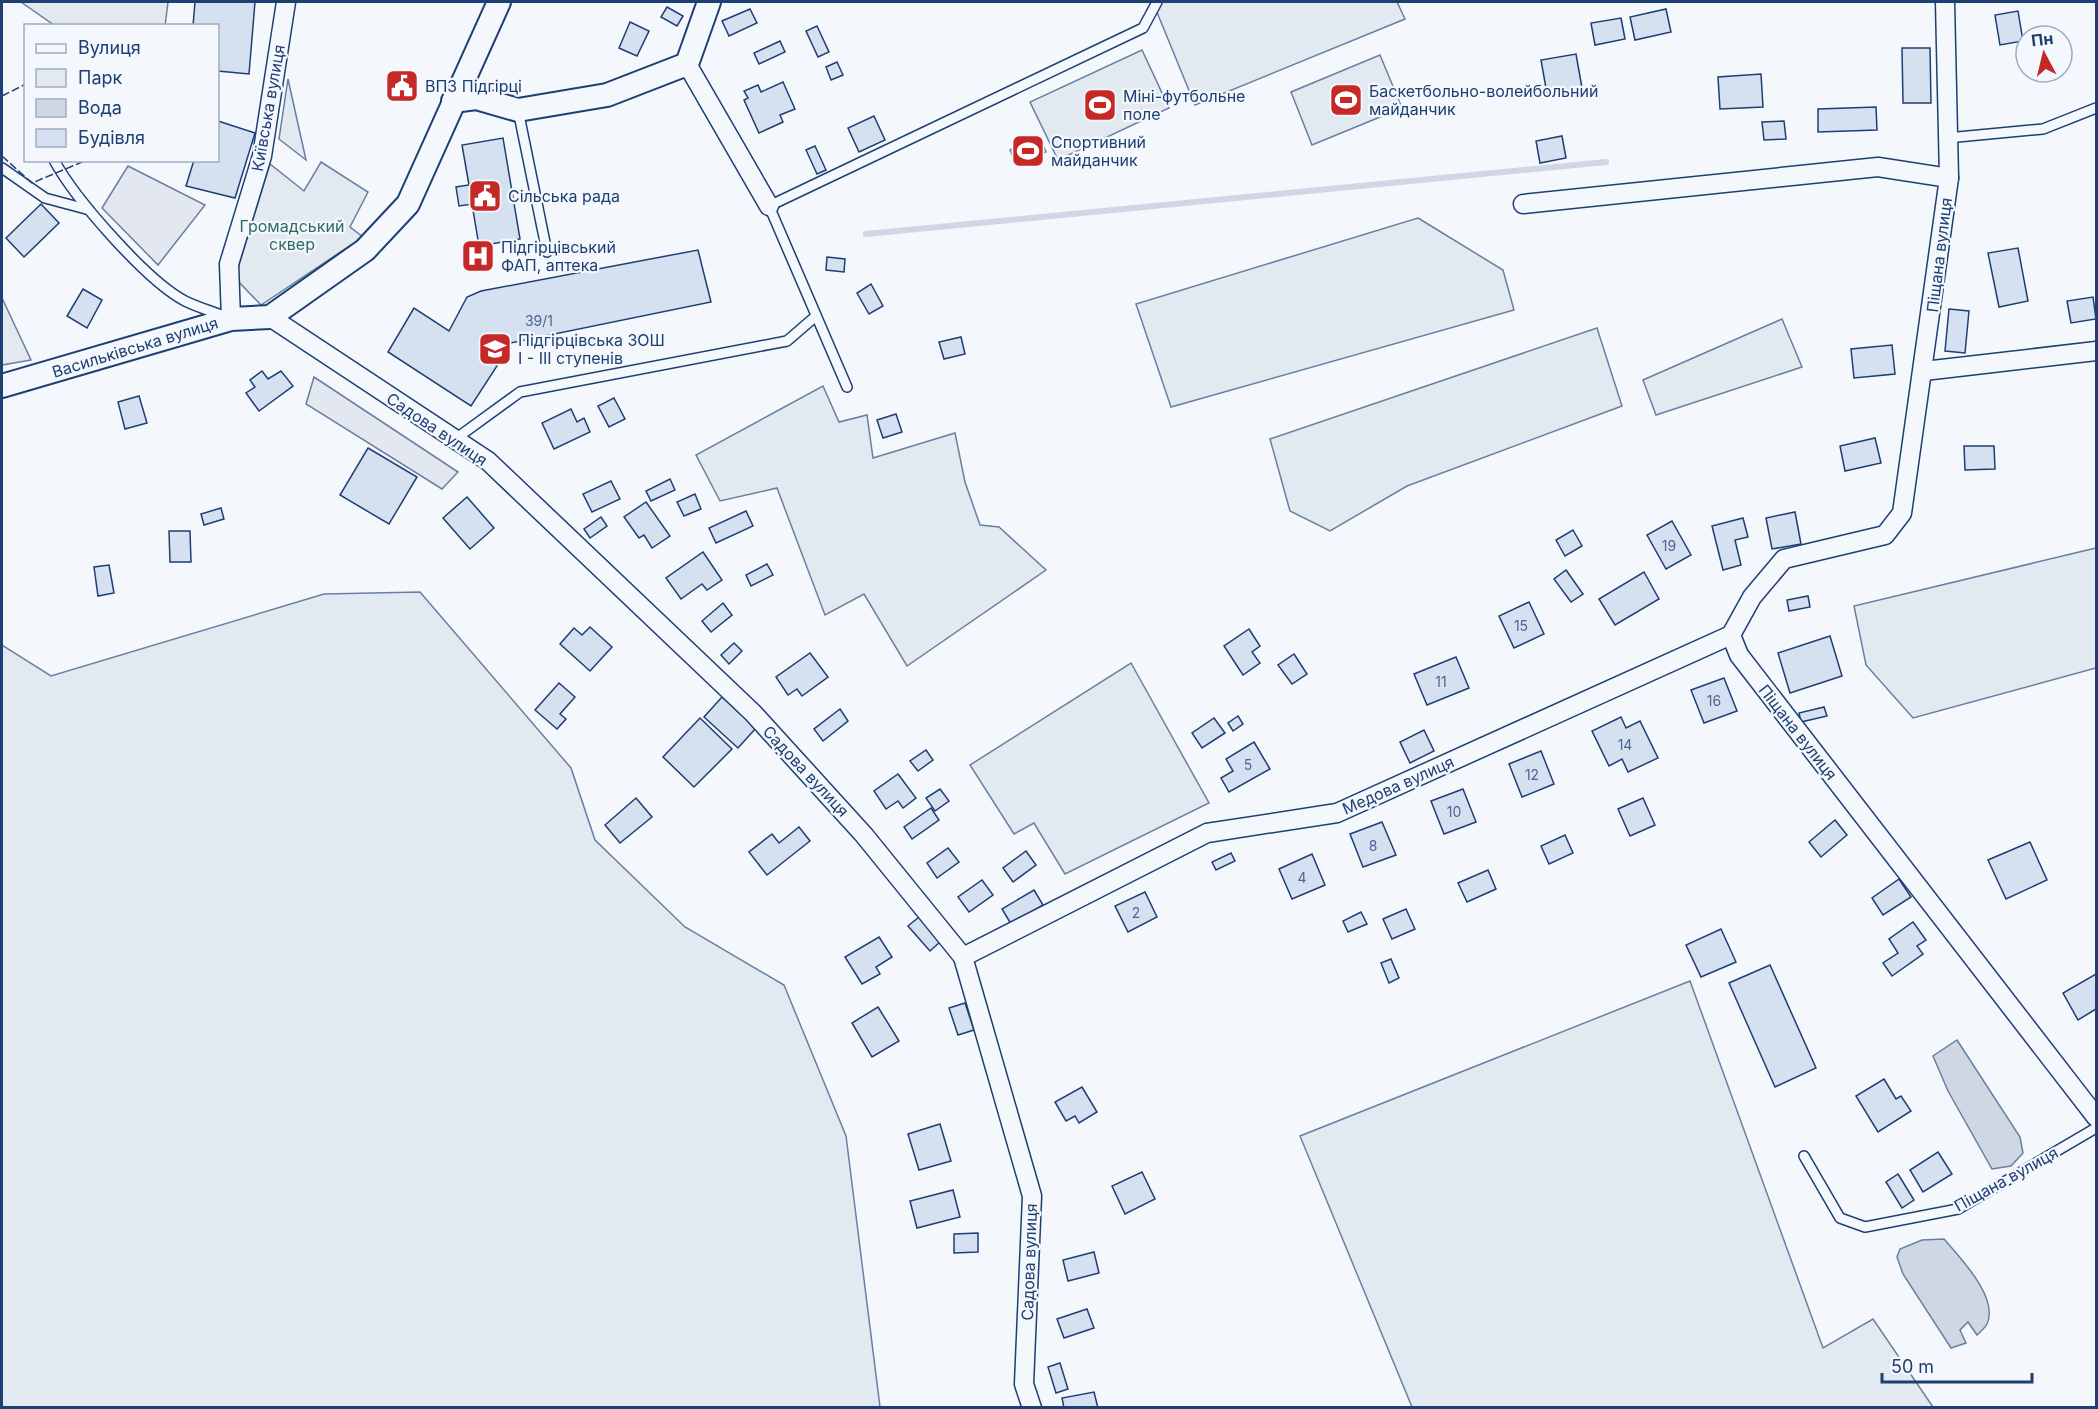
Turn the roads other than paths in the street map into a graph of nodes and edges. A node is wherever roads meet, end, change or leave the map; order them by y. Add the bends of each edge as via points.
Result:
1 (286, 2) edge
2 (499, 2) edge
3 (709, 2) edge
4 (1157, 2) edge
5 (1945, 2) edge
6 (687, 64) junction
7 (453, 100) junction
8 (2097, 108) edge
9 (518, 110) junction
10 (1947, 138) junction
11 (55, 162) edge
12 (2, 168) edge
13 (1948, 178) junction
14 (1523, 204) dead end
15 (769, 206) junction
16 (86, 209) junction
17 (547, 252) dead end
18 (816, 316) junction
19 (270, 317) junction
20 (231, 319) junction
21 (2097, 351) edge
22 (1924, 371) junction
23 (2, 386) edge
24 (847, 387) dead end
25 (454, 440) junction
26 (1731, 635) junction
27 (963, 957) junction
28 (2097, 1117) edge
29 (2097, 1128) edge
30 (1804, 1156) dead end
31 (1032, 1407) edge

1 - 20 street, Київська вулиця via 262,156 229,264
2 - 7 street
3 - 6 street
4 - 15 lane via 1143,28
5 - 10 street, Піщана вулиця
6 - 9 street via 607,95
6 - 15 street
7 - 9 street via 476,98
7 - 19 street via 408,204 365,250
8 - 10 lane via 2043,129
9 - 17 lane
10 - 13 street, Піщана вулиця
11 - 16 lane
12 - 16 lane via 45,198
13 - 14 street via 1878,167
13 - 22 street, Піщана вулиця
15 - 18 lane
16 - 20 lane via 158,280 184,300
18 - 24 lane
18 - 25 lane via 787,341 520,392
19 - 20 street, Васильківська вулиця
19 - 25 street, Садова вулиця
20 - 23 street, Васильківська вулиця
21 - 22 street
22 - 26 street, Піщана вулиця via 1902,513 1885,535 1784,559 1752,597
25 - 27 street, Садова вулиця via 488,461 753,713 864,834
26 - 27 street, Медова вулиця via 1337,813 1207,833
26 - 28 street, Піщана вулиця via 1739,656
27 - 31 street, Садова вулиця via 1032,1196 1024,1384
29 - 30 lane, Піщана вулиця via 1958,1209 1865,1227 1840,1218

